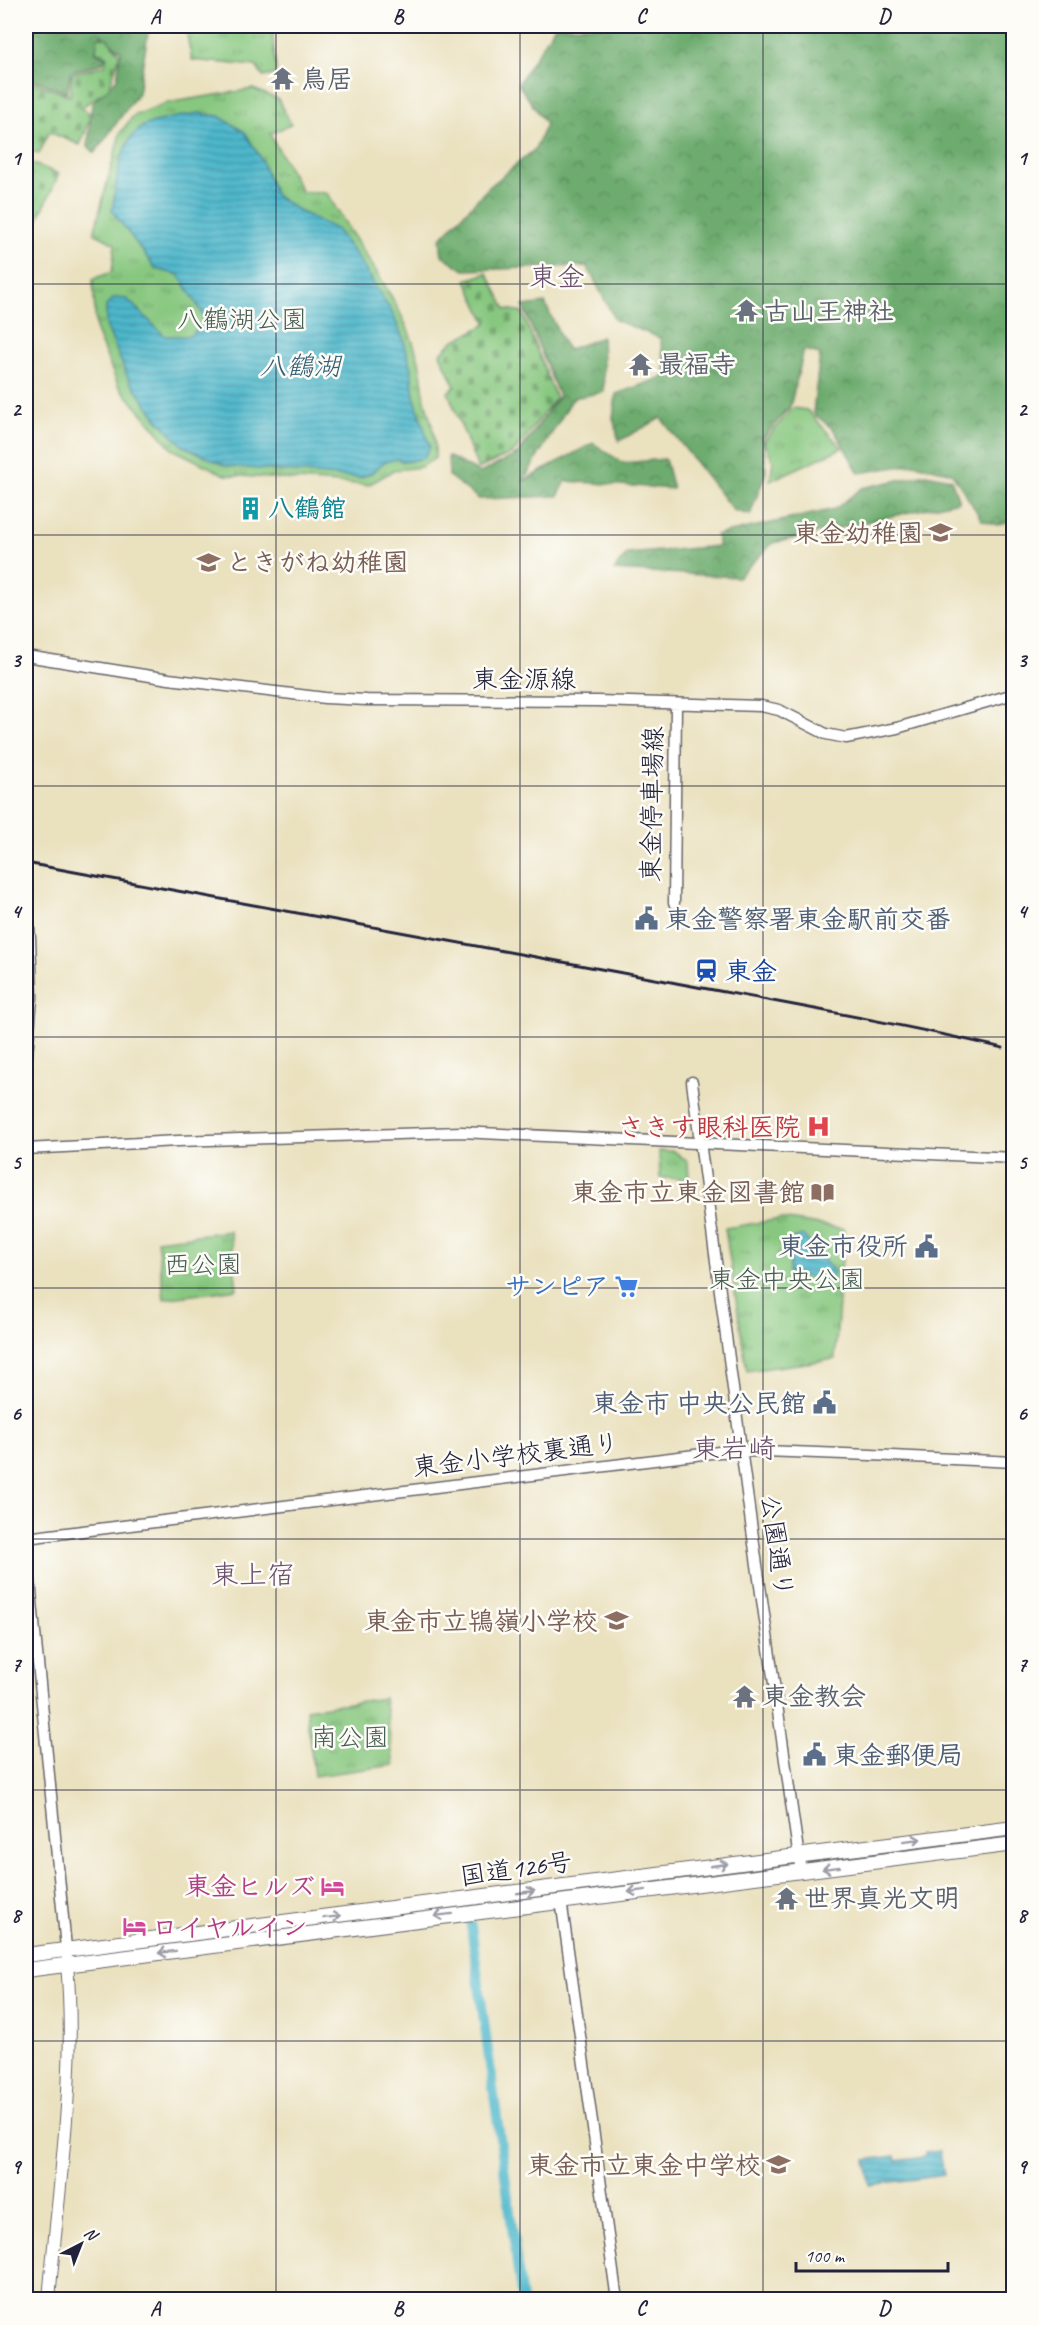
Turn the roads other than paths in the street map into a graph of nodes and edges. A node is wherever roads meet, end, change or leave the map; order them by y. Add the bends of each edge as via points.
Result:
1 (26, 656) edge
2 (1014, 694) edge
3 (676, 704) junction
4 (26, 893) edge
5 (674, 903) dead end
6 (26, 1068) edge
7 (692, 1083) dead end
8 (700, 1143) junction
9 (26, 1149) edge
10 (1012, 1158) edge
11 (1014, 1199) edge
12 (741, 1451) junction
13 (1014, 1462) edge
14 (26, 1540) edge
15 (1014, 1828) edge
16 (1014, 1844) edge
17 (798, 1855) junction
18 (801, 1872) junction
19 (561, 1900) junction
20 (26, 1955) edge
21 (67, 1957) junction
22 (26, 1970) edge
23 (49, 2300) edge
24 (617, 2300) edge

1 - 3 street, 東金源線 via 325,698
2 - 3 street, 東金源線 via 897,728 846,738 826,734 769,707
3 - 5 street, 東金停車場線
4 - 6 street via 32,997
7 - 8 street, 公園通り
8 - 9 street via 412,1132
8 - 10 street
8 - 12 street, 公園通り
10 - 11 street
12 - 13 street, 東金小学校裏通り
12 - 14 street, 東金小学校裏通り
12 - 17 street, 公園通り
14 - 21 street
17 -> 15 highway, 国道126号
16 -> 18 highway, 国道126号
17 - 18 street, 公園通り
21 -> 17 highway, 国道126号
18 -> 19 highway, 国道126号
19 -> 21 highway, 国道126号
19 - 24 street
20 - 21 highway, 国道126号
21 - 22 highway, 国道126号
21 - 23 main road via 71,2003 64,2153

